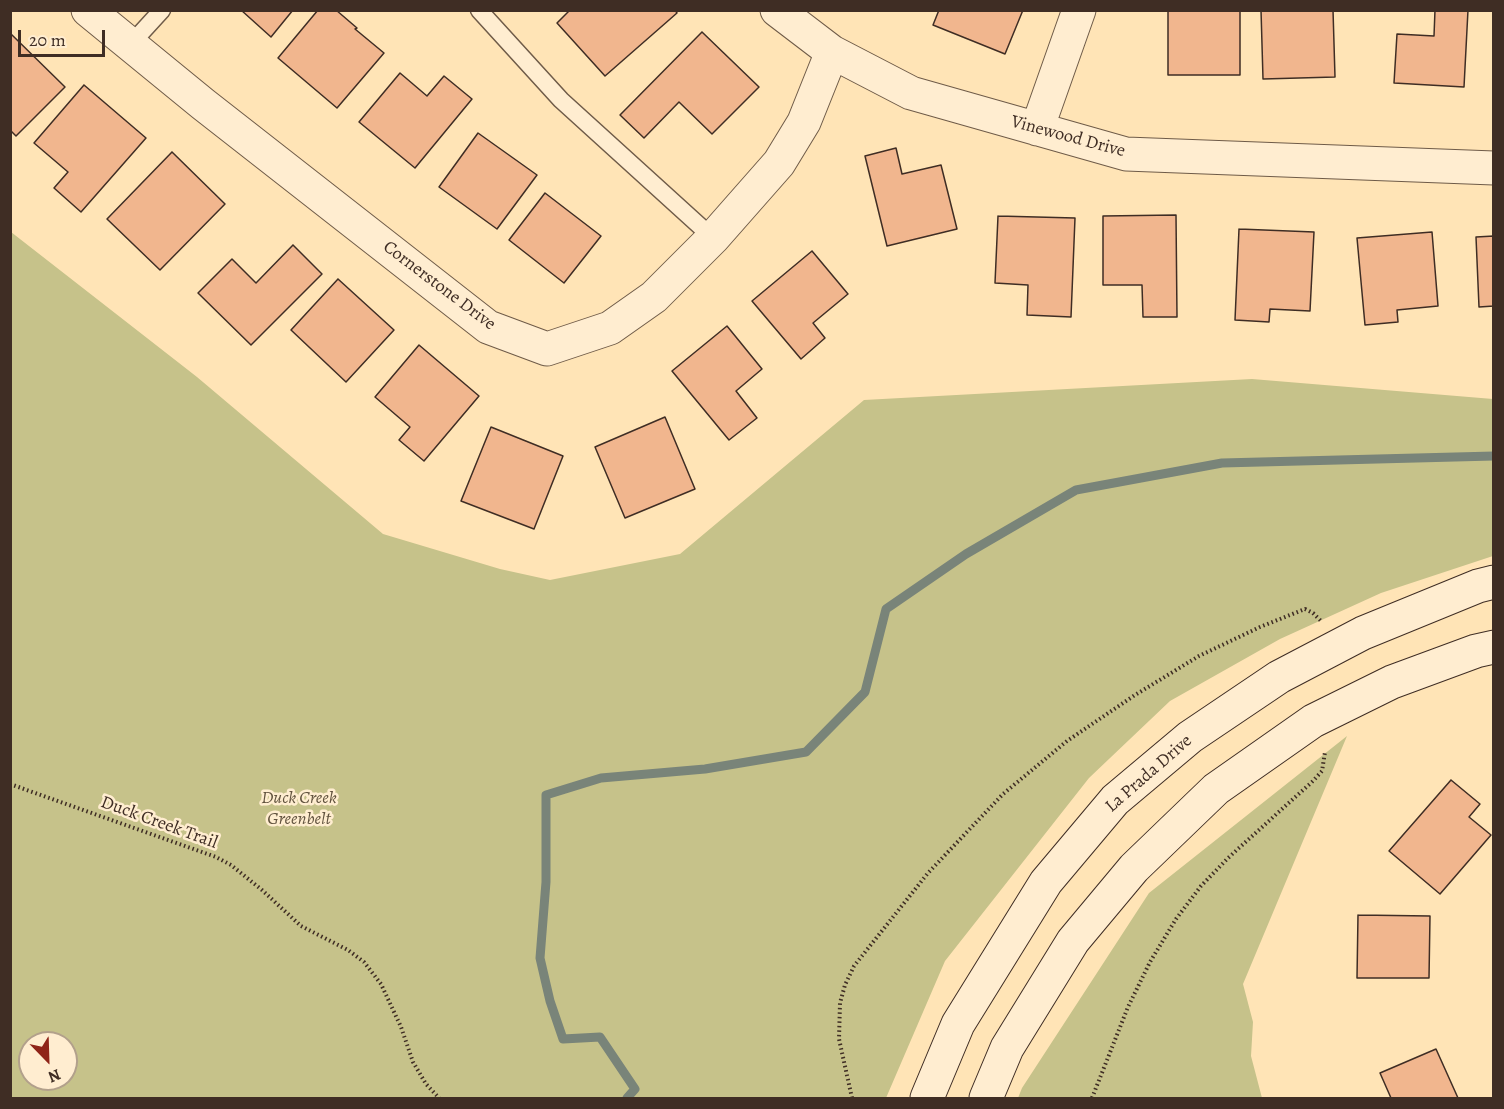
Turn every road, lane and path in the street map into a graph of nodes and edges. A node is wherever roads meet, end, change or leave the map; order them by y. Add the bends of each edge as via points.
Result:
1 (88, 10) edge
2 (162, 10) edge
3 (479, 10) edge
4 (777, 10) edge
5 (1079, 10) edge
6 (130, 45) junction
7 (832, 52) junction
8 (1037, 129) junction
9 (1494, 168) edge
10 (713, 238) junction
11 (1494, 582) edge
12 (1322, 622) dead end
13 (1494, 646) edge
14 (1325, 752) dead end
15 (10, 784) edge
16 (439, 1098) edge
17 (852, 1098) edge
18 (927, 1098) edge
19 (986, 1098) edge
20 (1092, 1098) edge

1 - 6 street, Cornerstone Drive
2 - 6 lane
3 - 10 lane via 561,100
4 - 7 street, Vinewood Drive
5 - 8 street
6 - 10 street, Cornerstone Drive via 488,327 547,349 610,328 654,297
7 - 8 street, Vinewood Drive via 911,93
7 - 10 street, Cornerstone Drive via 804,122 779,163
8 - 9 street, Vinewood Drive via 1126,154
11 - 18 street, La Prada Drive via 1363,633 1279,677 1190,737 1115,800 1046,882 957,1024
12 - 17 path via 1305,609 1199,656 1067,741 1003,794 928,873 854,966 840,1003 839,1039
13 - 19 street via 1392,682 1313,721 1216,789 1134,868 1073,941 1007,1048
14 - 20 path via 1322,771 1228,858 1176,919 1128,1007
15 - 16 path, Duck Creek Trail via 216,857 262,890 301,926 348,950 364,962 381,984 413,1062

